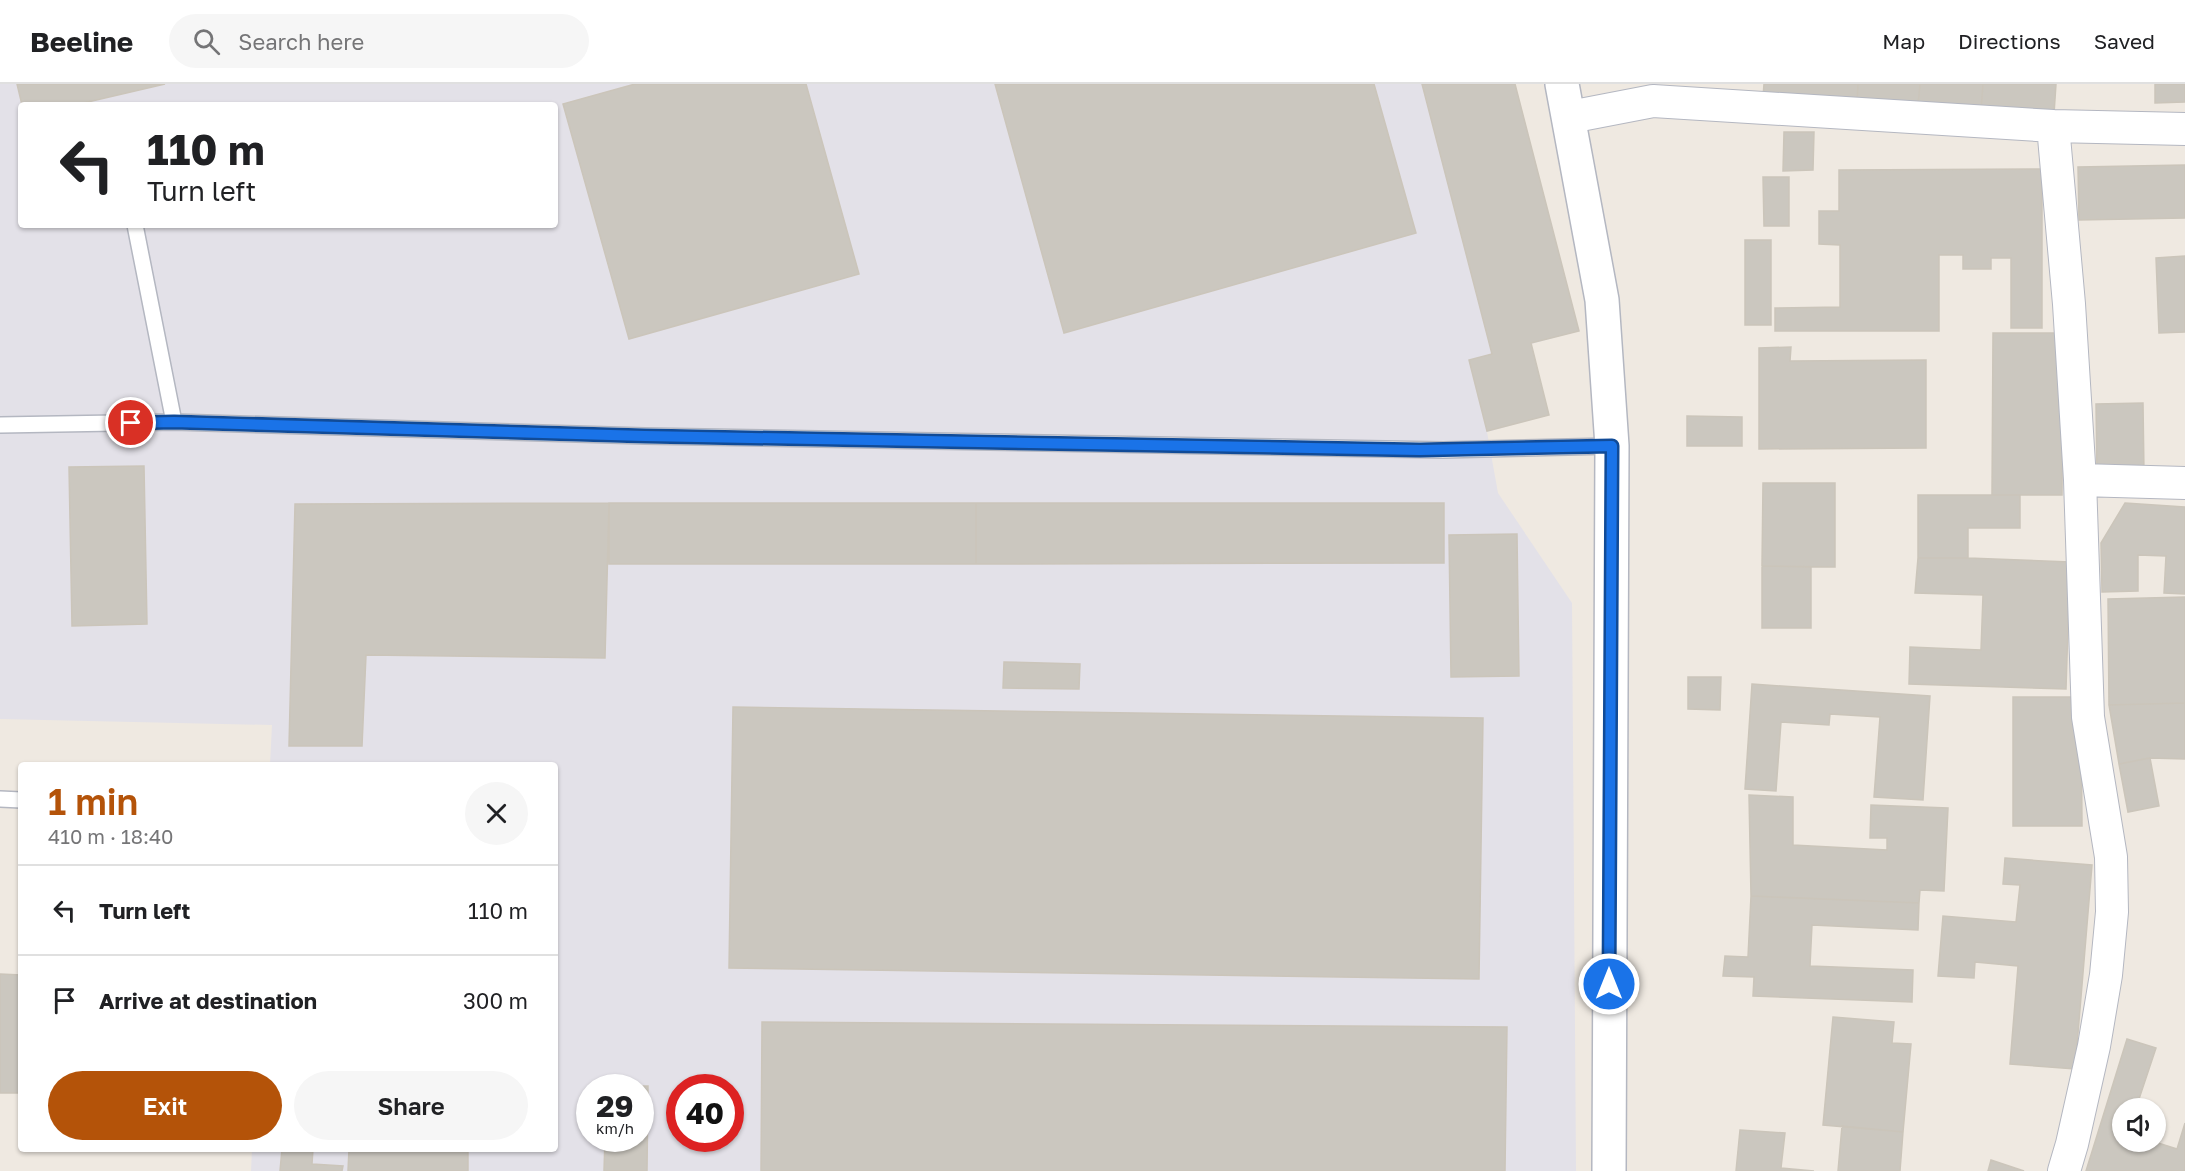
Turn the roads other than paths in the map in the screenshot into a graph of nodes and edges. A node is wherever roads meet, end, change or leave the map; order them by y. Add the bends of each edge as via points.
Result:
1 (1563, 84) edge
2 (1570, 117) junction
3 (2053, 126) junction
4 (2185, 129) edge
5 (136, 228) edge
6 (174, 422) junction
7 (0, 425) edge
8 (1612, 446) junction
9 (2080, 480) junction
10 (2185, 483) edge
11 (0, 800) edge
12 (18, 800) edge
13 (1609, 1171) edge
14 (2064, 1171) edge

1 - 2 street
2 - 3 street via 1653,101
2 - 8 street via 1602,300
3 - 4 street
3 - 9 street
5 - 6 lane
6 - 7 lane
6 - 8 lane via 657,436 1419,450
8 - 13 street
9 - 10 street
9 - 14 street via 2088,717 2111,857 2112,912 2094,1046
11 - 12 lane

